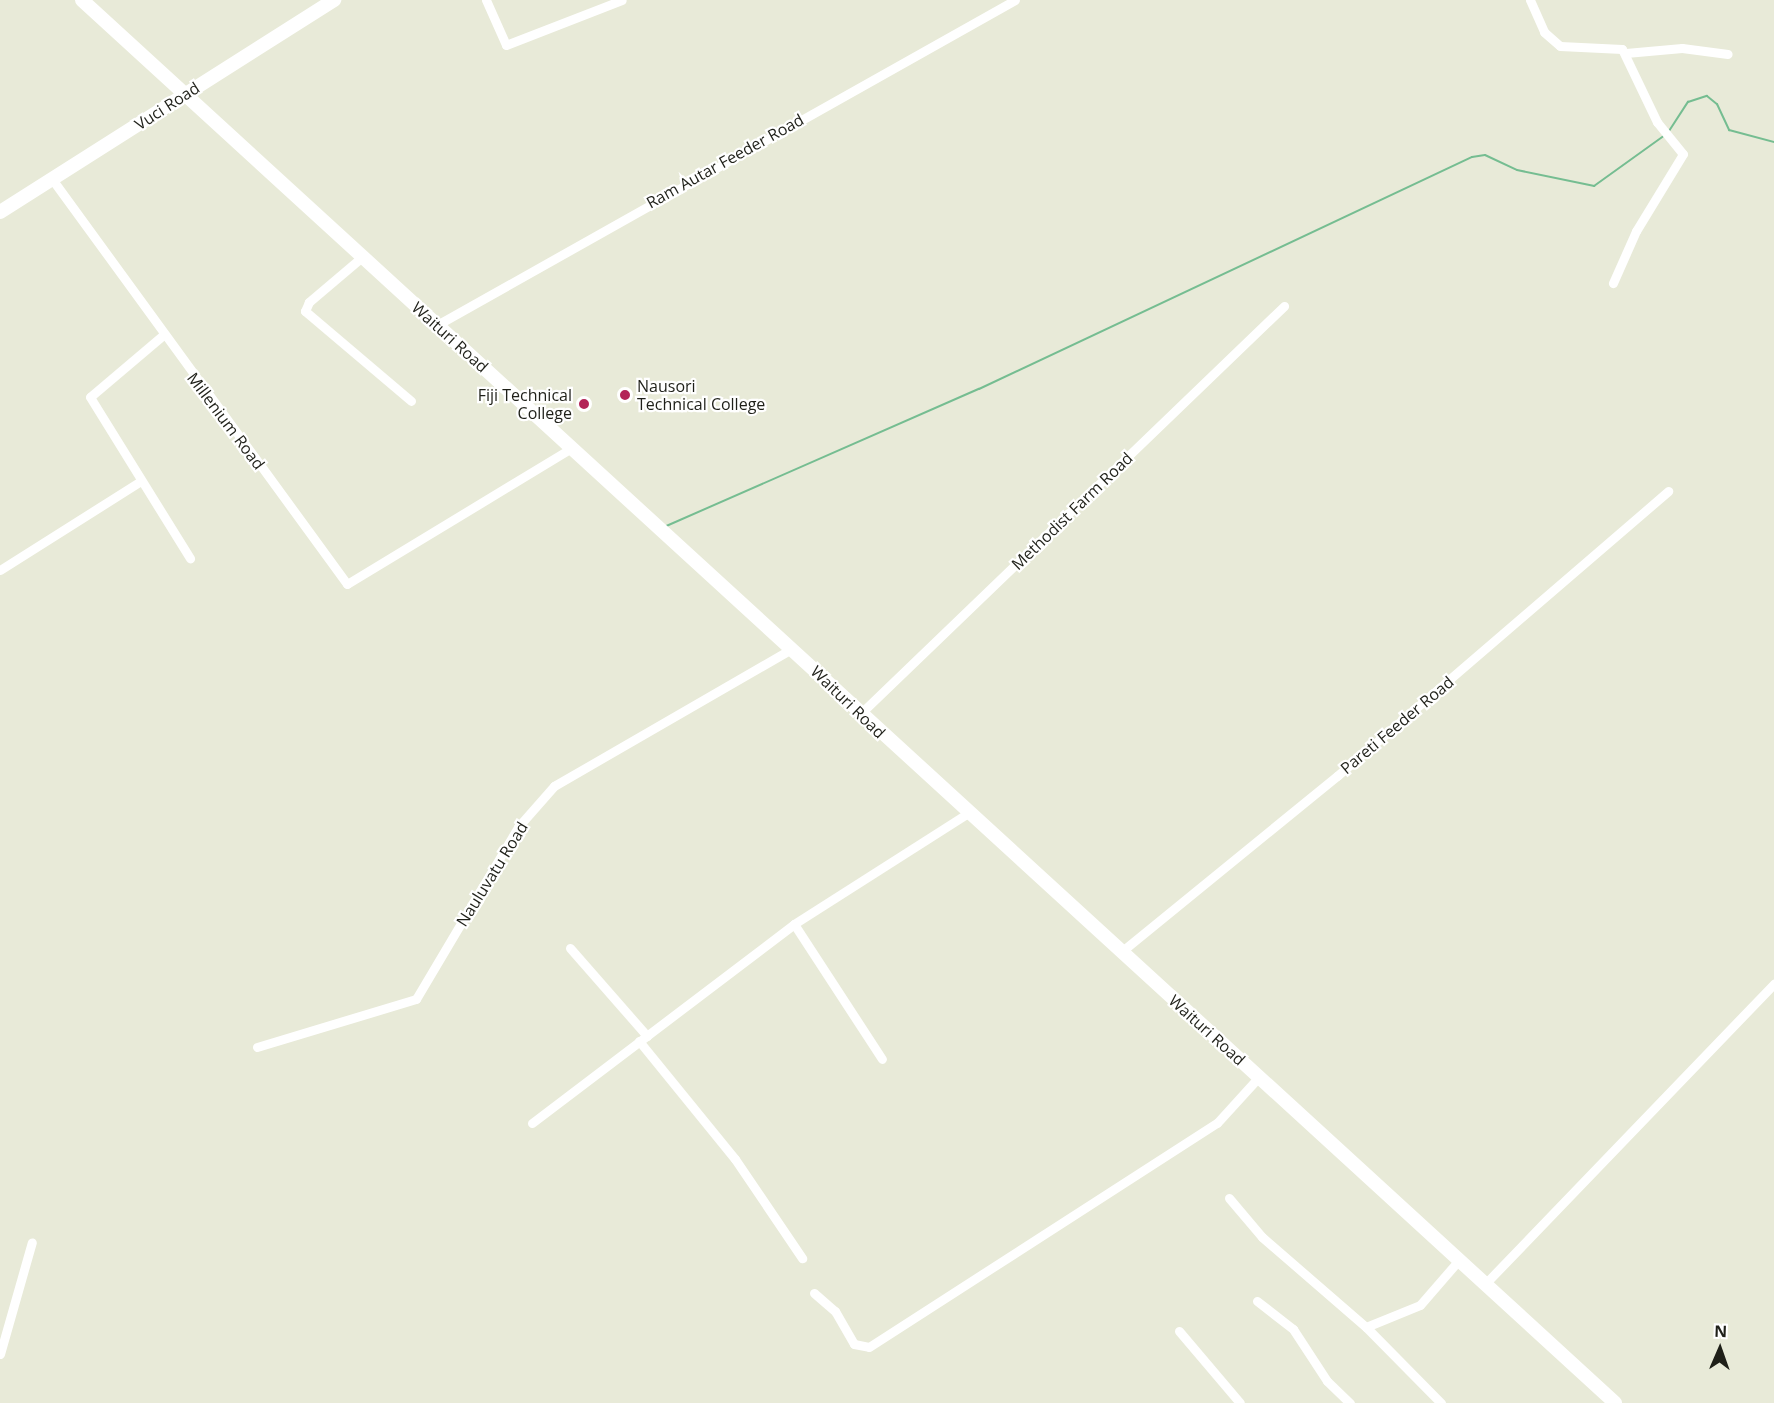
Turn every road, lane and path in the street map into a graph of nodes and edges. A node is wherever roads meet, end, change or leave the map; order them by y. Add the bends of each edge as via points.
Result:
1 (82, 0) edge
2 (334, 0) edge
3 (486, 0) edge
4 (622, 0) edge
5 (1016, 0) edge
6 (1530, 0) edge
7 (1626, 53) junction
8 (1728, 54) dead end
9 (185, 94) junction
10 (52, 179) junction
11 (0, 212) edge
12 (362, 256) junction
13 (1614, 283) dead end
14 (1284, 306) dead end
15 (437, 325) junction
16 (162, 336) junction
17 (411, 401) dead end
18 (573, 448) junction
19 (141, 481) junction
20 (1668, 491) dead end
21 (190, 558) dead end
22 (0, 570) edge
23 (793, 648) junction
24 (859, 715) junction
25 (968, 813) junction
26 (794, 924) junction
27 (570, 948) dead end
28 (1121, 952) junction
29 (1774, 984) edge
30 (643, 1038) junction
31 (257, 1047) dead end
32 (882, 1059) dead end
33 (1258, 1078) junction
34 (532, 1123) dead end
35 (1229, 1198) dead end
36 (32, 1242) dead end
37 (802, 1258) dead end
38 (1459, 1260) junction
39 (1485, 1284) junction
40 (814, 1293) dead end
41 (1257, 1301) dead end
42 (1366, 1327) junction
43 (1179, 1331) dead end
44 (0, 1354) edge
45 (1240, 1403) edge
46 (1350, 1403) edge
47 (1441, 1403) edge
48 (1616, 1403) edge

1 - 9 main road, Waituri Road
2 - 9 main road, Vuci Road
3 - 4 street via 506,45
5 - 15 street, Ram Autar Feeder Road
6 - 7 street via 1544,32 1560,46 1578,50 1610,46
7 - 8 street via 1682,48
7 - 13 street via 1666,135 1683,157 1636,231
9 - 10 main road, Vuci Road
9 - 12 main road, Waituri Road
10 - 11 main road, Vuci Road
10 - 16 street, Millenium Road
12 - 15 main road, Waituri Road
12 - 17 street via 309,302 305,311
14 - 24 street, Methodist Farm Road
15 - 18 main road, Waituri Road
16 - 18 street, Millenium Road via 347,584 356,583
16 - 19 street via 90,393
18 - 23 main road, Waituri Road
19 - 21 street
19 - 22 street
20 - 28 street, Pareti Feeder Road via 1337,776
23 - 24 main road, Waituri Road
23 - 31 street, Nauluvatu Road via 554,786 519,827 416,999
24 - 25 main road, Waituri Road
25 - 26 street
25 - 28 main road, Waituri Road
26 - 30 street
26 - 32 street
27 - 30 street
28 - 33 main road, Waituri Road
29 - 39 street
30 - 34 street
30 - 37 street via 735,1159
33 - 38 main road, Waituri Road
33 - 40 street via 1217,1123 869,1347 854,1344 835,1311
35 - 42 street via 1262,1238
36 - 44 street
38 - 39 main road, Waituri Road
38 - 42 street via 1420,1305
39 - 48 main road, Waituri Road
41 - 46 street via 1293,1329 1327,1381
42 - 47 street
43 - 45 street

